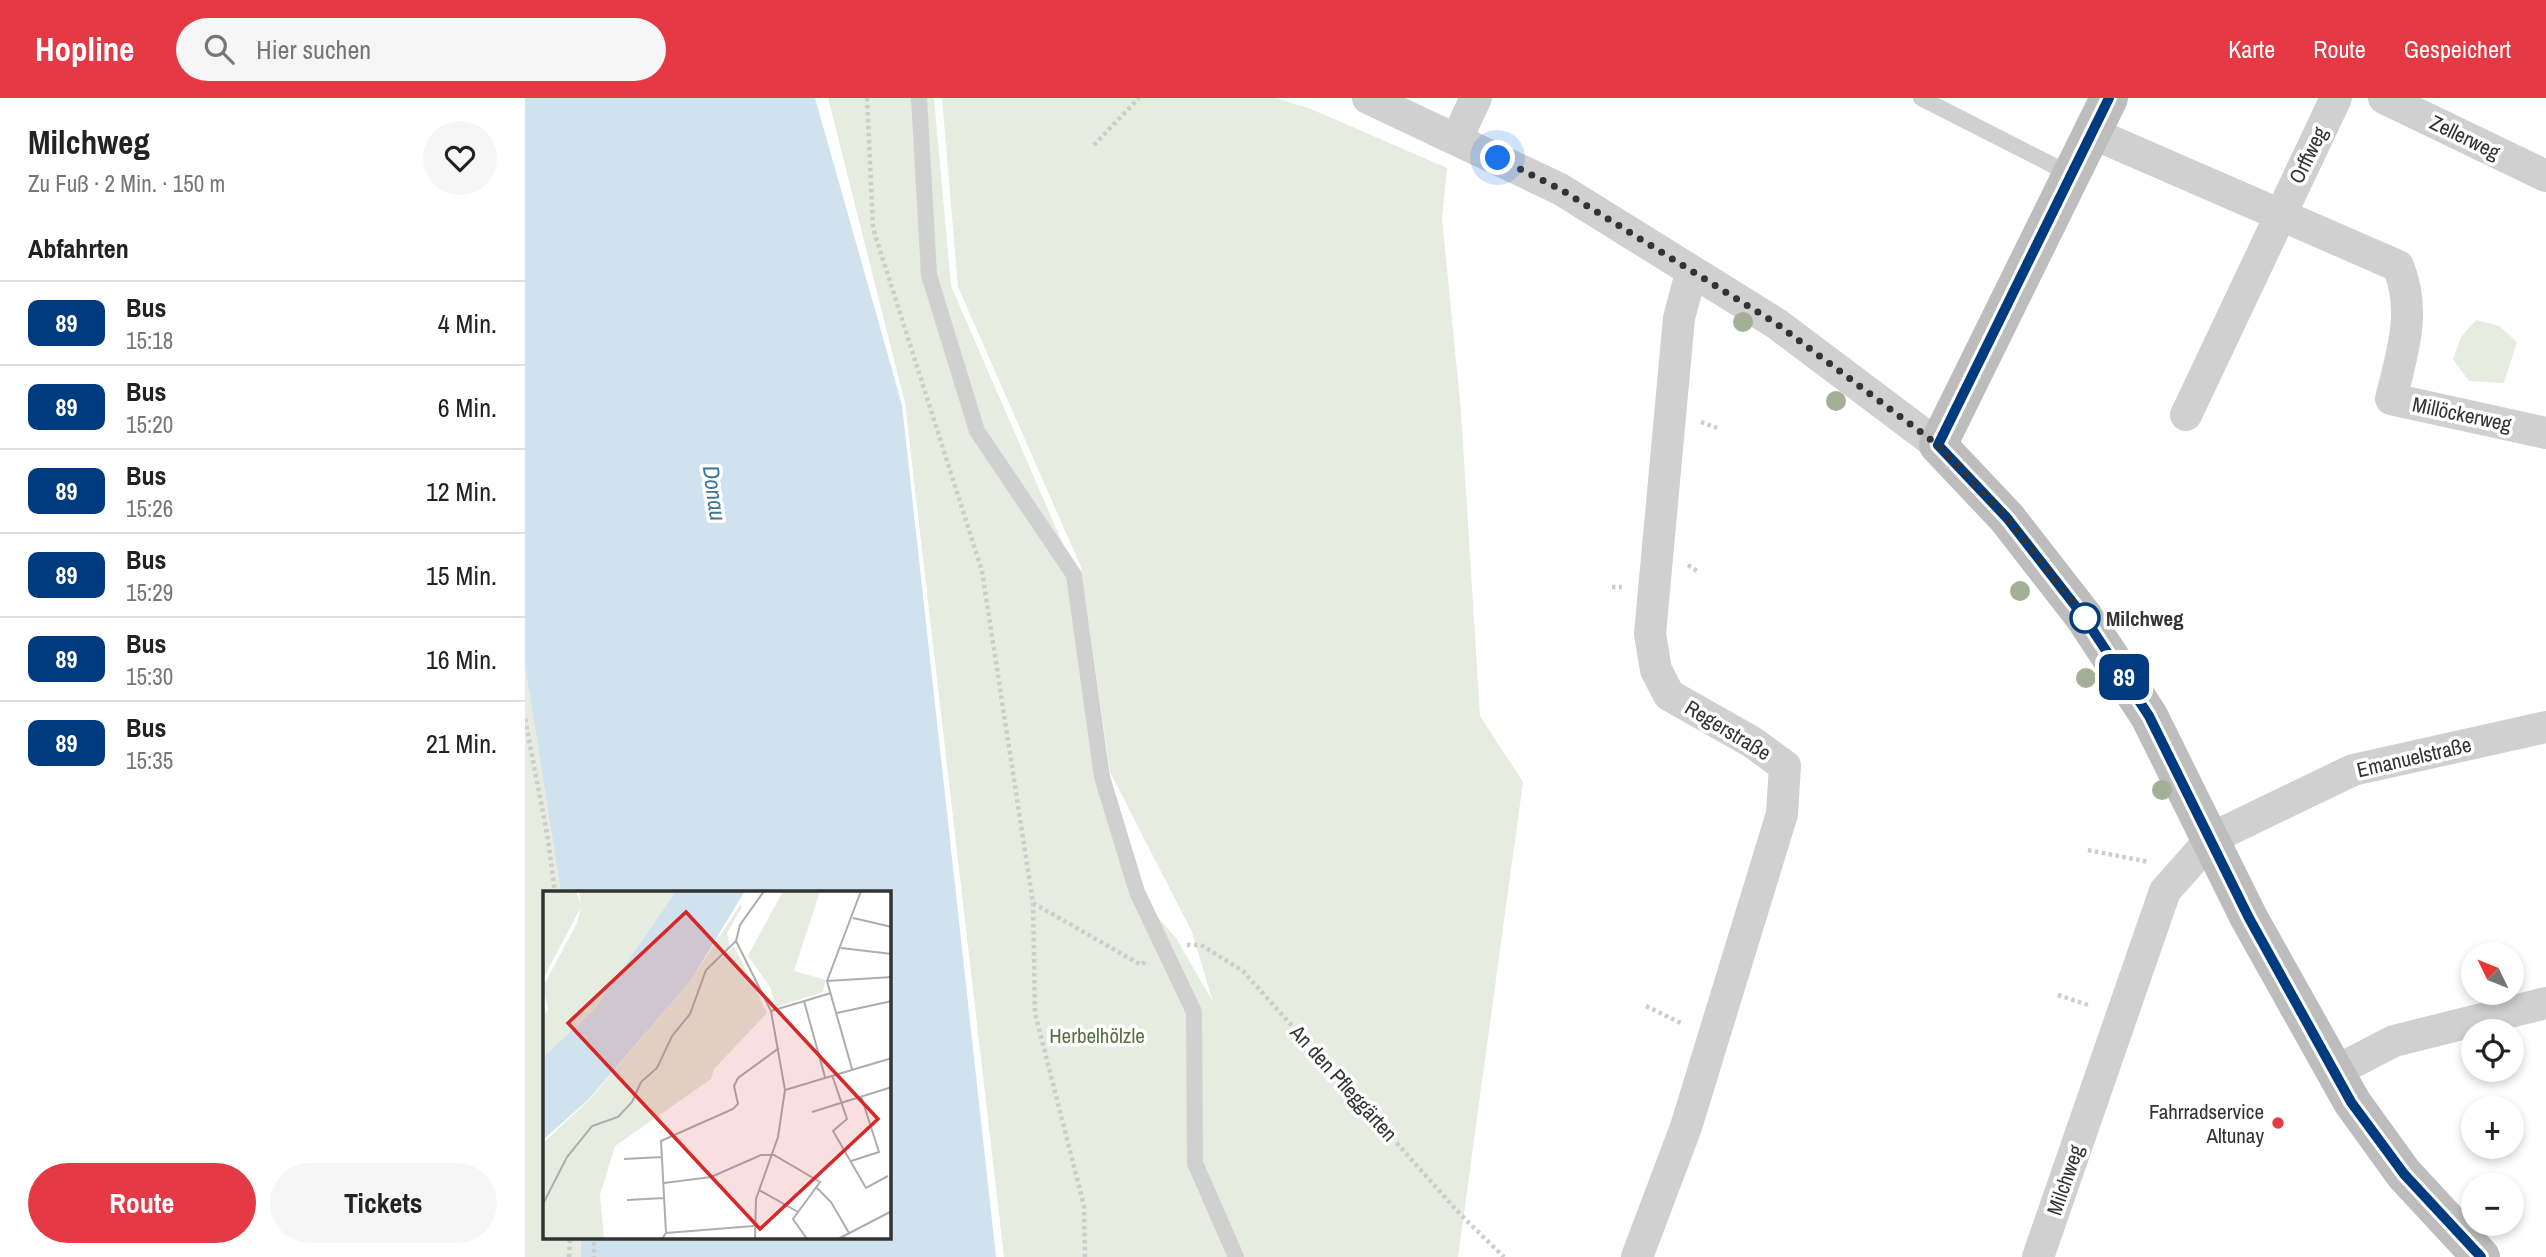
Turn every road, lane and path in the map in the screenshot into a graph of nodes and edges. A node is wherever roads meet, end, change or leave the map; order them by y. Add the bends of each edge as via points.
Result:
1 (867, 98) edge
2 (919, 98) edge
3 (1139, 98) edge
4 (1368, 98) edge
5 (1476, 98) edge
6 (1921, 98) edge
7 (2109, 98) edge
8 (2336, 98) edge
9 (2384, 98) edge
10 (2092, 133) junction
11 (1457, 138) junction
12 (1094, 145) dead end
13 (2070, 174) junction
14 (2546, 176) edge
15 (2280, 213) junction
16 (1691, 273) junction
17 (2186, 415) dead end
18 (2546, 433) edge
19 (1938, 445) junction
20 (525, 719) edge
21 (2546, 727) edge
22 (2212, 838) junction
23 (2088, 850) dead end
24 (2179, 876) junction
25 (555, 891) edge
26 (1033, 902) junction
27 (1164, 946) junction
28 (2546, 1003) edge
29 (1646, 1006) dead end
30 (1713, 1039) junction
31 (2334, 1072) junction
32 (594, 1242) dead end
33 (594, 1257) edge
34 (1085, 1257) edge
35 (1236, 1257) edge
36 (1504, 1257) edge
37 (1637, 1257) edge
38 (2038, 1257) edge
39 (2481, 1257) edge

1 - 26 path via 873,228 982,571
2 - 27 lane via 929,275 977,431 1074,576 1102,777 1136,892
3 - 12 path
4 - 11 street
5 - 11 street
6 - 13 lane
7 - 10 street
8 - 15 street, Orffweg
9 - 14 street, Zellerweg
10 - 13 street
10 - 15 street, Millöckerweg
11 - 16 street via 1560,189
13 - 19 street
15 - 17 street
15 - 18 street, Millöckerweg via 2398,266 2416,327 2391,399
16 - 19 street via 1777,324
16 - 30 street, Regerstraße via 1679,318 1650,634 1656,670 1669,695 1752,741 1785,766 1782,814
19 - 22 street via 2007,518 2077,606 2149,716
20 - 25 path
21 - 22 street, Emanuelstraße via 2353,770
22 - 24 street, Milchweg
22 - 31 street via 2249,918
23 - 24 path via 2154,863
24 - 38 street, Milchweg via 2165,891
26 - 27 path via 1141,965
26 - 34 path via 1035,1013 1084,1206
27 - 35 lane via 1194,1012 1195,1163
27 - 36 path, An den Pfleggärten via 1201,945 1243,971
28 - 31 street via 2394,1041
29 - 30 path
30 - 37 street, Regerstraße
31 - 39 street via 2383,1148
32 - 33 path

